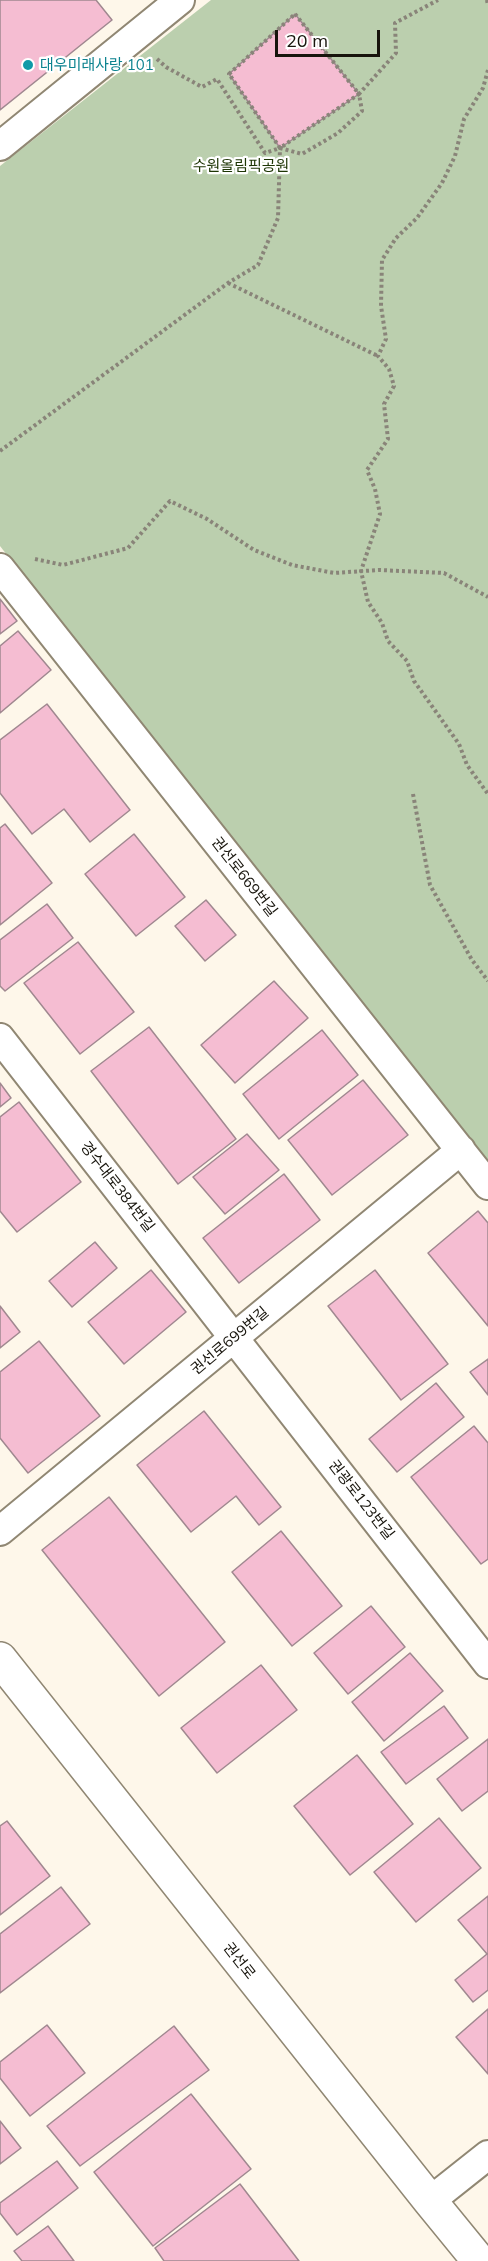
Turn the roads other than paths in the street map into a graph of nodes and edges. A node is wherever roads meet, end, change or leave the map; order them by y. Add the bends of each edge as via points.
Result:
1 (180, 0) edge
2 (0, 146) edge
3 (0, 568) edge
4 (0, 1038) edge
5 (461, 1150) junction
6 (488, 1185) edge
7 (235, 1337) junction
8 (0, 1531) edge
9 (0, 1659) edge
10 (488, 1664) edge
11 (488, 2155) edge
12 (430, 2201) junction
13 (479, 2261) edge

1 - 2 street
3 - 5 street, 권선로669번길
4 - 7 street, 경수대로384번길
5 - 6 street, 권선로669번길
5 - 7 street, 권선로699번길
7 - 8 street, 권선로699번길
7 - 10 street, 권광로123번길
9 - 12 street, 권선로
11 - 12 street
12 - 13 street, 권선로

